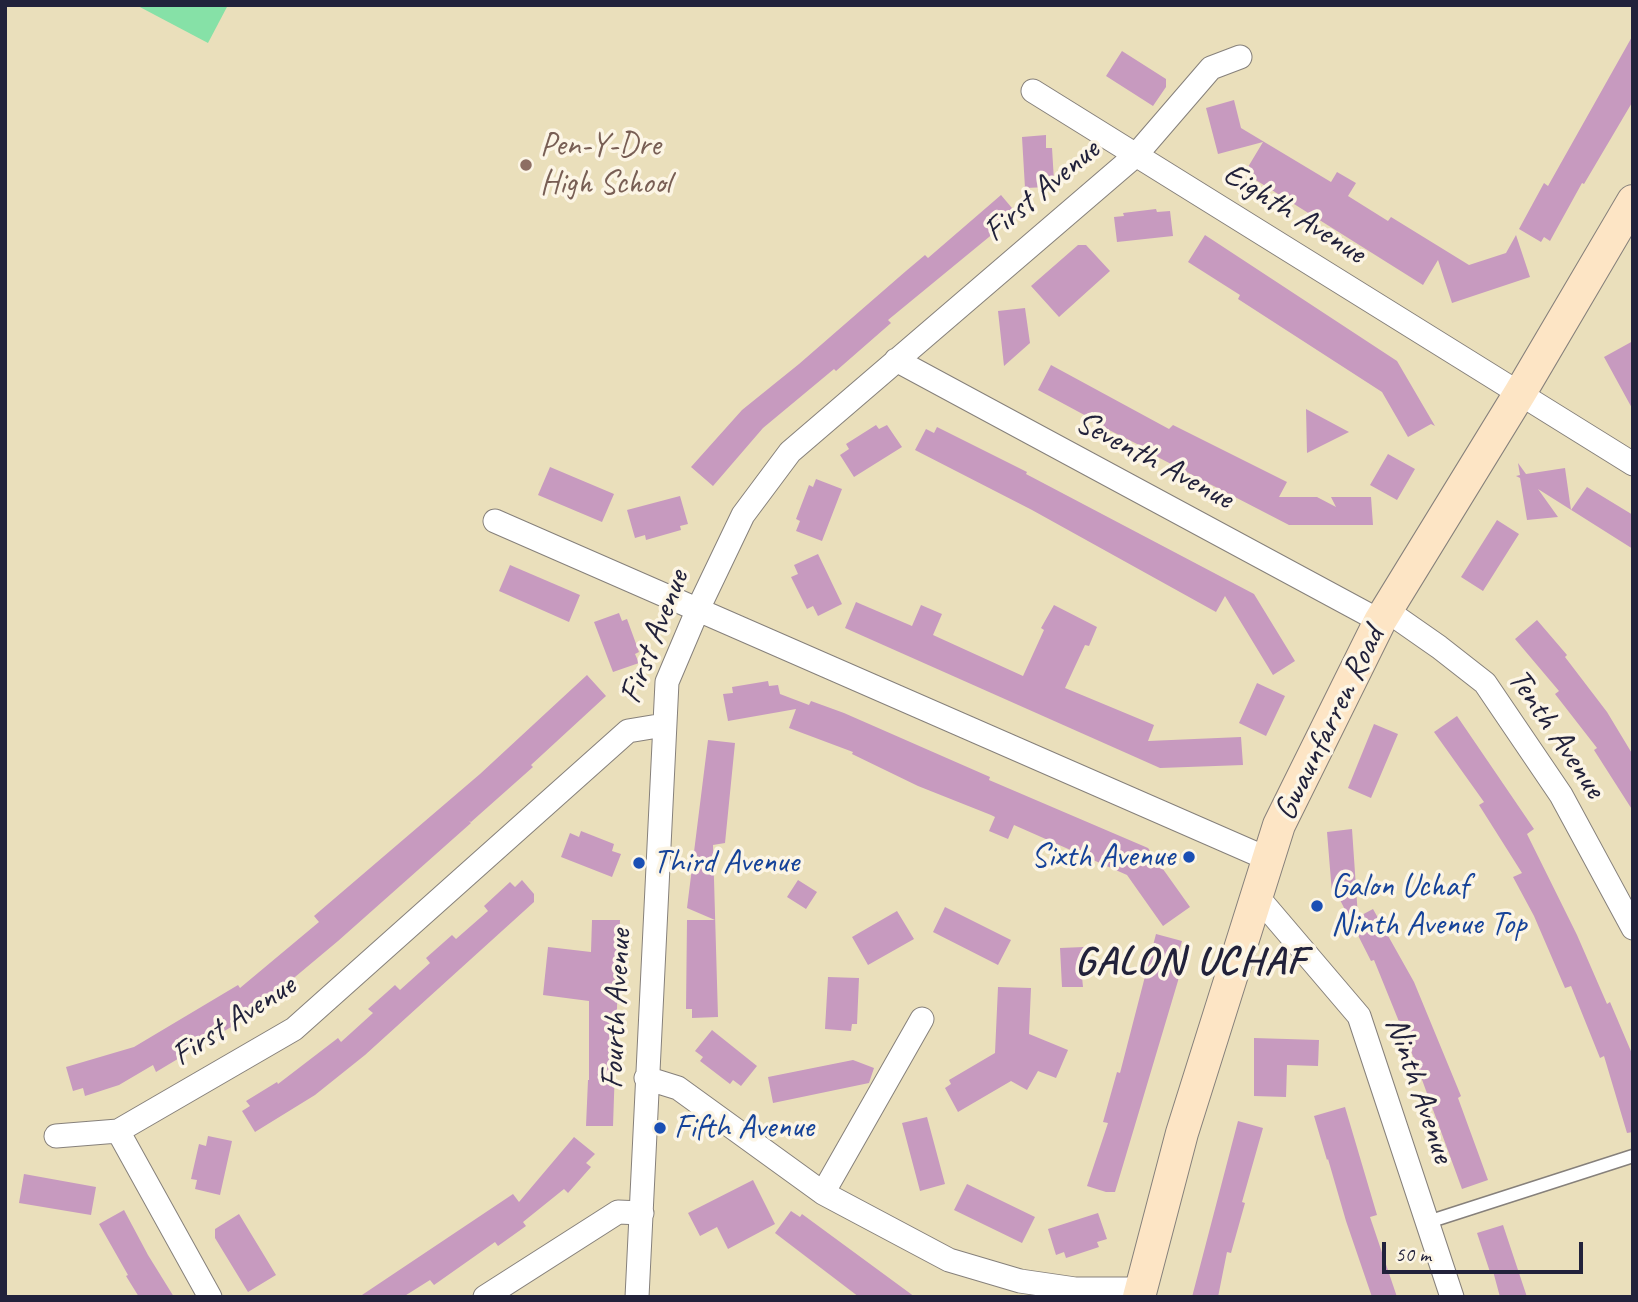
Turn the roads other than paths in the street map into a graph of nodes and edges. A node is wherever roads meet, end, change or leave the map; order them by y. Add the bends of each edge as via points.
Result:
1 (1240, 57) dead end
2 (1033, 91) dead end
3 (1136, 155) junction
4 (1633, 201) edge
5 (896, 360) junction
6 (1520, 393) junction
7 (1633, 464) edge
8 (495, 522) dead end
9 (698, 609) junction
10 (1383, 616) junction
11 (664, 725) junction
12 (1268, 859) junction
13 (1256, 895) junction
14 (1633, 928) edge
15 (922, 1019) dead end
16 (646, 1078) junction
17 (118, 1131) junction
18 (56, 1136) dead end
19 (1633, 1156) edge
20 (823, 1194) junction
21 (642, 1213) junction
22 (1428, 1223) junction
23 (1139, 1293) edge
24 (210, 1297) edge
25 (485, 1297) edge
26 (637, 1297) edge
27 (1452, 1297) edge

1 - 3 street, First Avenue via 1211,68
2 - 3 street, Eighth Avenue
3 - 5 street, First Avenue
3 - 6 street, Eighth Avenue
4 - 6 street, Gwaunfarren Road
5 - 9 street, First Avenue via 790,452 743,515
5 - 10 street, Seventh Avenue
6 - 7 street, Eighth Avenue
6 - 10 street, Gwaunfarren Road
8 - 9 street
9 - 11 street, First Avenue via 667,682
9 - 12 street
10 - 12 street, Gwaunfarren Road via 1279,825
10 - 14 street, Tenth Avenue via 1439,647 1485,683 1561,795
11 - 16 street, Fourth Avenue
11 - 17 street, First Avenue via 628,732 294,1030
12 - 13 street, Gwaunfarren Road
13 - 22 street, Ninth Avenue via 1359,1016
13 - 23 street, Gwaunfarren Road via 1186,1120
15 - 20 street
16 - 20 street via 678,1088
16 - 21 street, Fourth Avenue
17 - 18 street, First Avenue
17 - 24 street
19 - 22 lane
20 - 23 street via 949,1259 1034,1283
21 - 25 street via 618,1212
21 - 26 street, Fourth Avenue
22 - 27 street, Ninth Avenue

